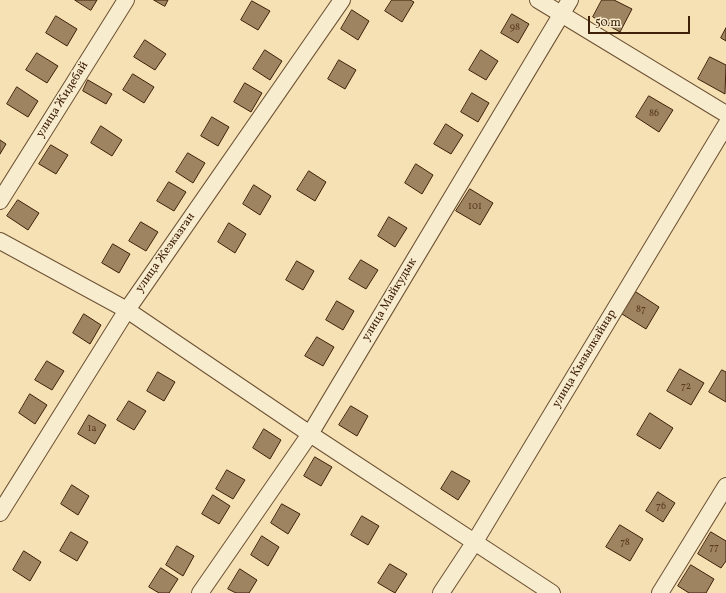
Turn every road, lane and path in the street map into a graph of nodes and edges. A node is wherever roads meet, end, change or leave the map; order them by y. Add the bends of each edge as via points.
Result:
1 (126, 0) edge
2 (342, 0) edge
3 (538, 0) edge
4 (570, 0) edge
5 (561, 14) junction
6 (726, 114) edge
7 (726, 125) edge
8 (0, 201) edge
9 (0, 241) edge
10 (127, 310) junction
11 (310, 434) junction
12 (726, 486) edge
13 (0, 513) edge
14 (474, 543) junction
15 (200, 593) edge
16 (442, 593) edge
17 (552, 593) edge
18 (660, 593) edge

1 - 8 street, улица Жидебай
2 - 10 street, улица Жезказган
3 - 5 street
4 - 5 street, улица Майкудык
5 - 6 street
5 - 11 street, улица Майкудык
7 - 14 street, улица Кызылкайнар
9 - 10 street
10 - 11 street
10 - 13 street, улица Жезказган
11 - 14 street
11 - 15 street, улица Майкудык
12 - 18 street
14 - 16 street, улица Кызылкайнар
14 - 17 street

